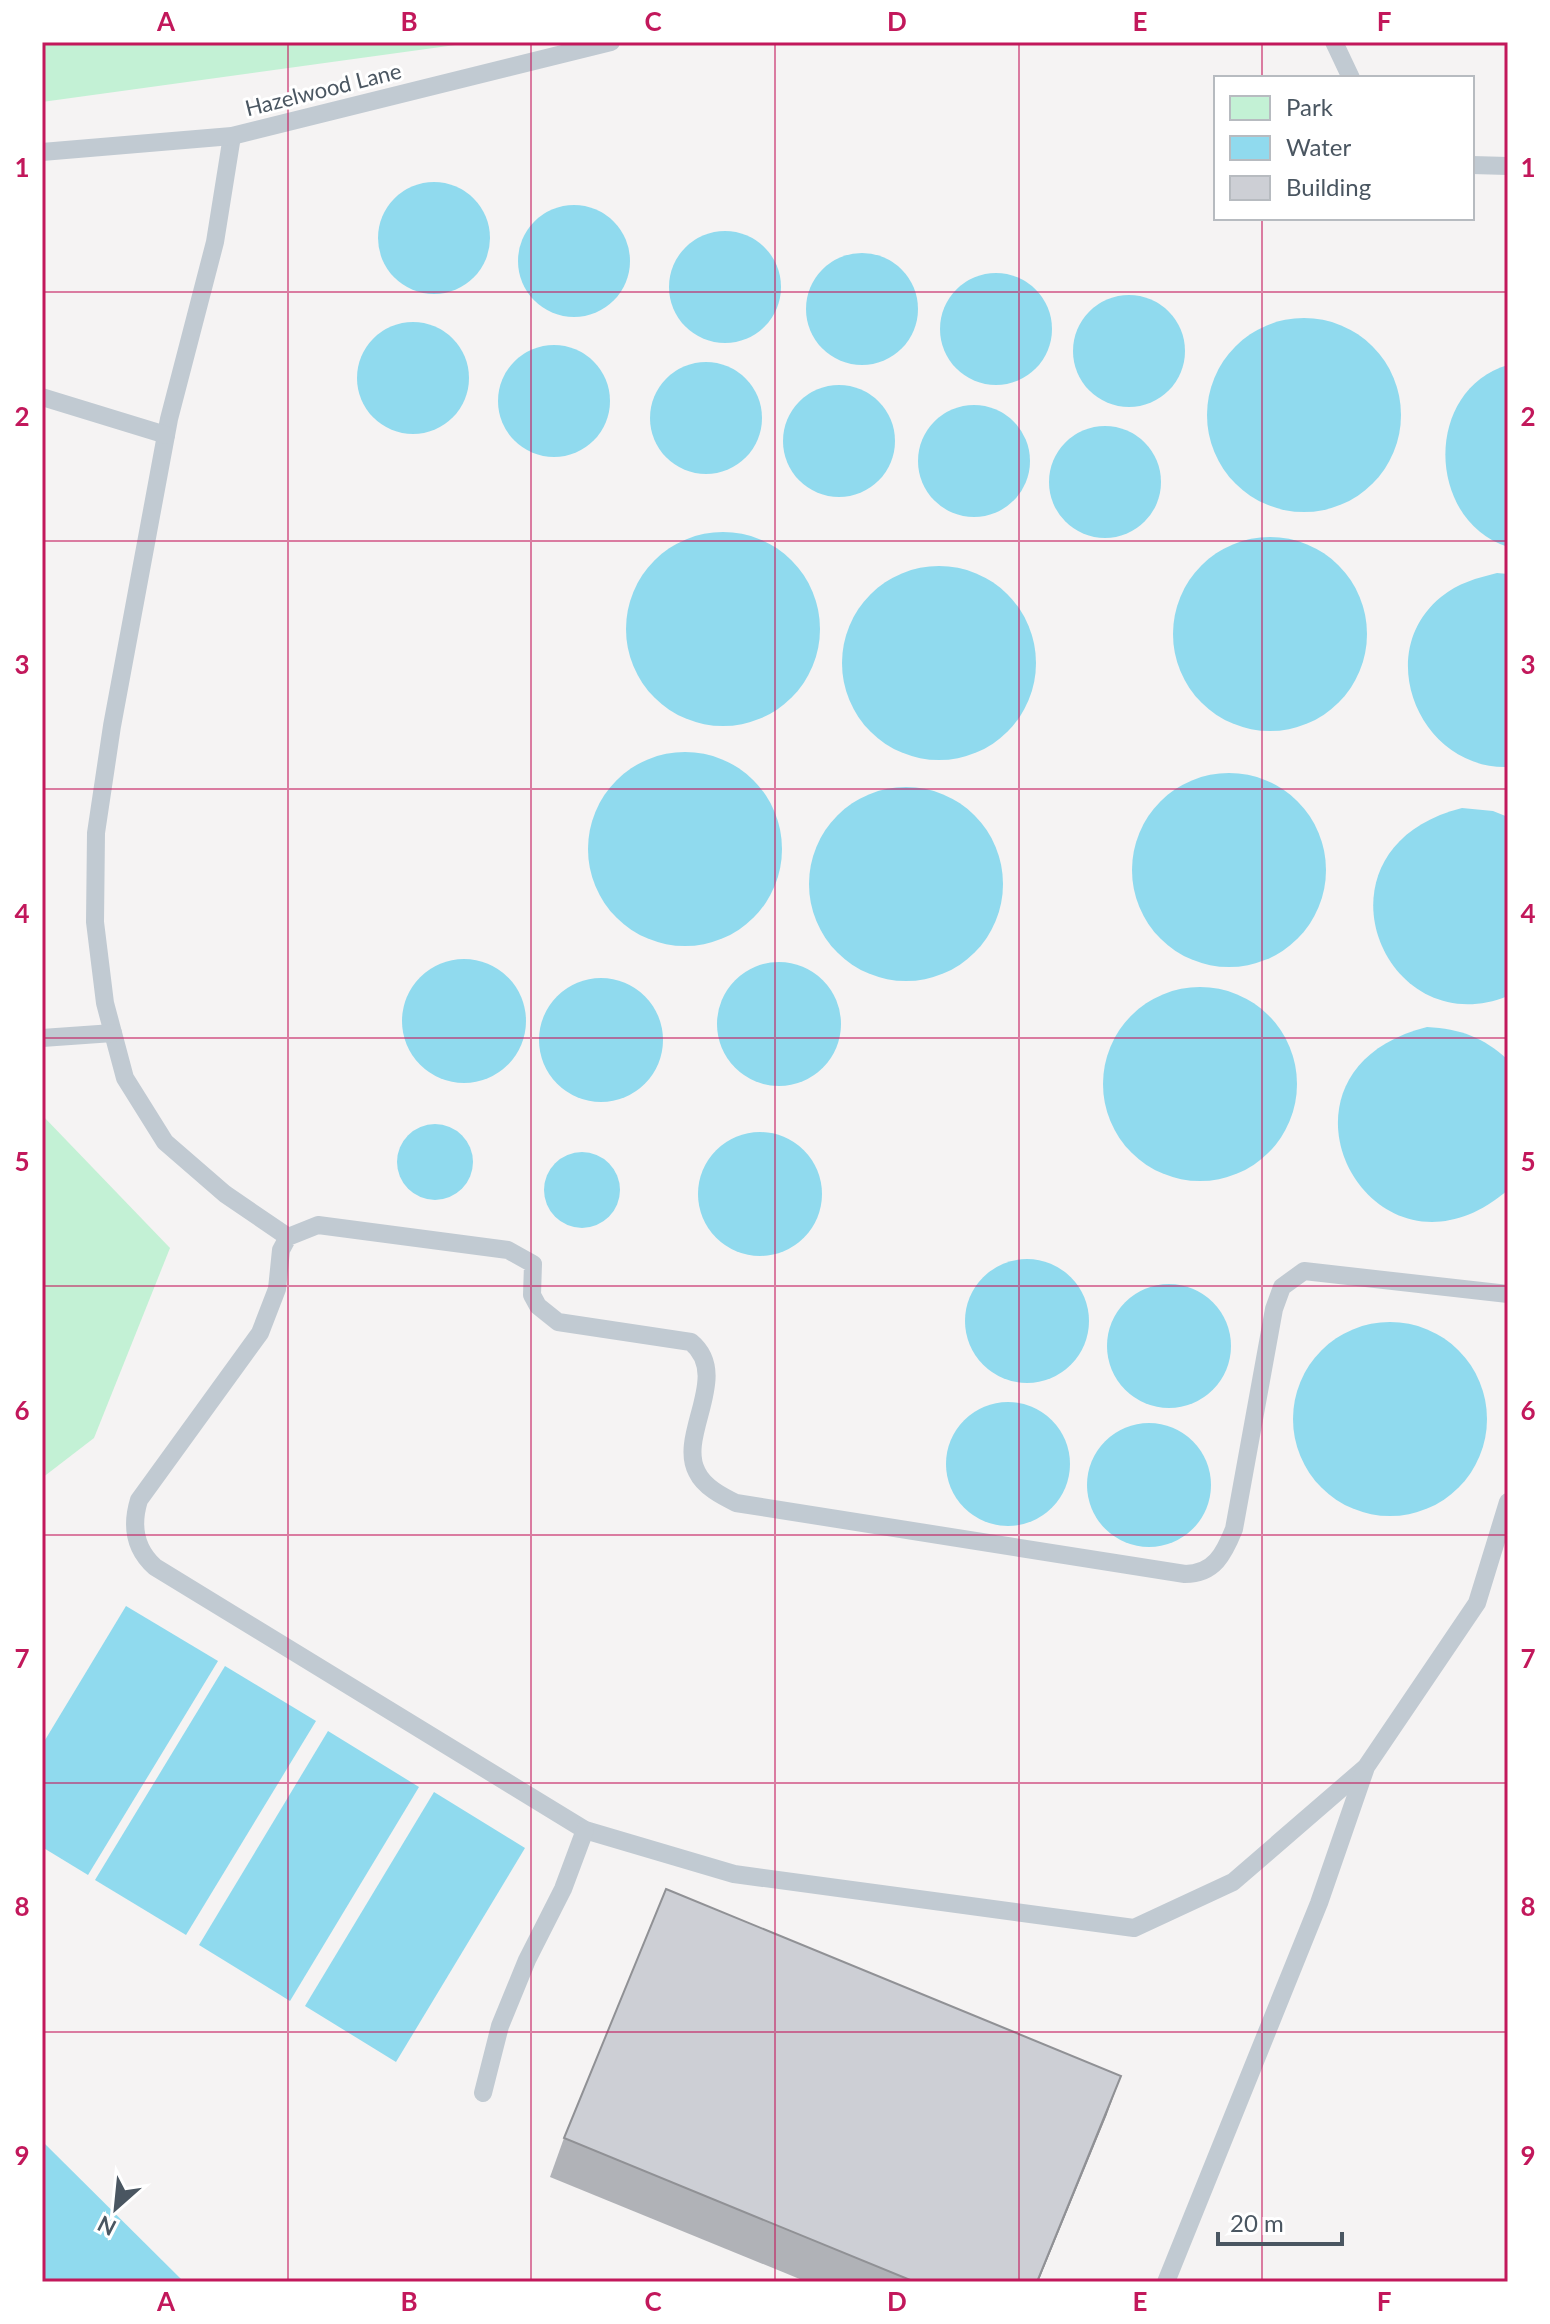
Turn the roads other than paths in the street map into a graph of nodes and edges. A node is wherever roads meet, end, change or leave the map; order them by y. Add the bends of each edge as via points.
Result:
1 (611, 42) edge
2 (1334, 42) edge
3 (1350, 76) edge
4 (232, 136) junction
5 (42, 152) edge
6 (1474, 165) edge
7 (1508, 166) edge
8 (42, 397) edge
9 (166, 435) junction
10 (113, 1033) junction
11 (42, 1038) edge
12 (288, 1237) junction
13 (1508, 1294) edge
14 (1508, 1502) edge
15 (1366, 1767) junction
16 (585, 1830) junction
17 (483, 2093) dead end
18 (1166, 2282) edge

1 - 4 lane, Hazelwood Lane
2 - 3 lane
4 - 5 lane, Hazelwood Lane
4 - 9 lane via 215,242
6 - 7 lane
8 - 9 lane
9 - 10 lane via 96,833 95,922
10 - 11 lane
10 - 12 lane via 125,1078 165,1142 225,1194
12 - 13 lane via 318,1225 508,1250 533,1264 532,1295 558,1322 691,1342 700,1350 707,1375 693,1453 696,1472 716,1493 736,1503 1185,1574 1201,1574 1217,1562 1234,1529 1274,1309 1291,1278 1304,1271 1335,1273
12 - 16 lane via 260,1333 139,1500 134,1517 144,1558
14 - 15 lane via 1477,1603
15 - 16 lane via 1233,1882 1134,1928 734,1874
15 - 18 lane via 1319,1903
16 - 17 lane via 500,2026

